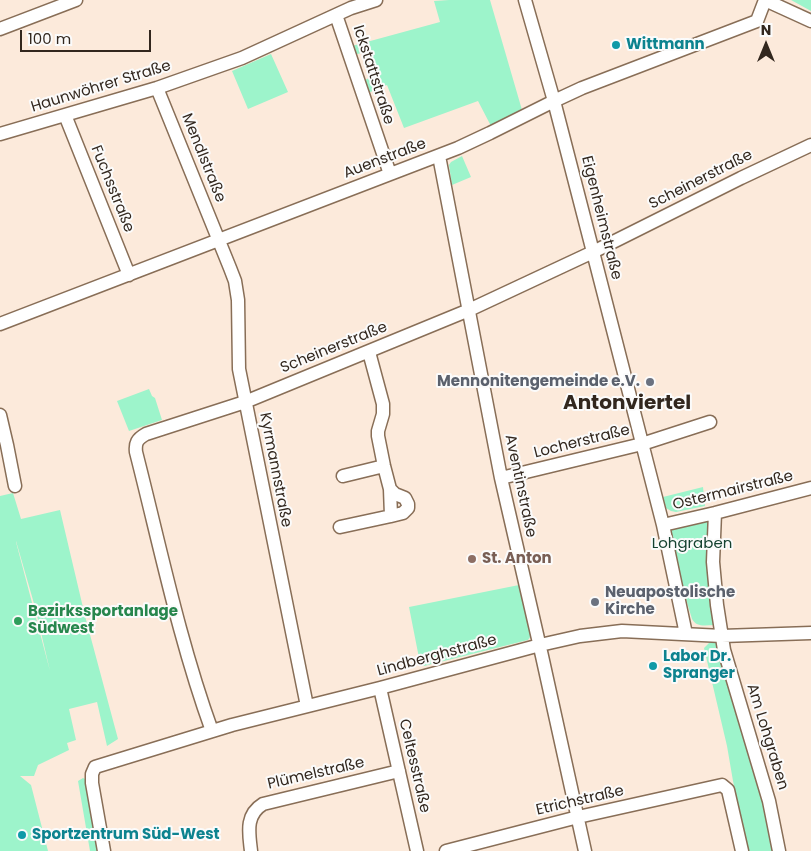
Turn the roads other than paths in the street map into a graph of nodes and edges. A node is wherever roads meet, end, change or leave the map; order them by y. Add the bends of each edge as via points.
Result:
1 (76, 0) edge
2 (376, 0) edge
3 (525, 0) edge
4 (765, 0) edge
5 (336, 15) junction
6 (811, 21) edge
7 (0, 29) edge
8 (157, 88) junction
9 (554, 101) junction
10 (65, 115) junction
11 (0, 134) edge
12 (811, 145) edge
13 (439, 156) junction
14 (390, 174) junction
15 (218, 240) junction
16 (593, 252) junction
17 (129, 275) junction
18 (469, 310) junction
19 (0, 324) edge
20 (369, 352) junction
21 (245, 402) junction
22 (0, 415) edge
23 (710, 422) dead end
24 (642, 444) junction
25 (384, 466) junction
26 (343, 476) dead end
27 (501, 478) junction
28 (15, 486) dead end
29 (811, 488) edge
30 (715, 513) junction
31 (663, 524) junction
32 (340, 527) dead end
33 (811, 633) edge
34 (686, 634) junction
35 (722, 636) junction
36 (540, 645) junction
37 (380, 688) junction
38 (307, 706) junction
39 (212, 731) junction
40 (399, 771) junction
41 (578, 817) junction
42 (104, 851) edge
43 (251, 851) edge
44 (417, 851) edge
45 (446, 851) edge
46 (585, 851) edge
47 (742, 851) edge
48 (779, 851) edge

1 - 7 street
2 - 5 street, Haunwöhrer Straße
3 - 9 street, Eigenheimstraße
4 - 6 street
4 - 9 street, Auenstraße via 757,21
5 - 8 street, Haunwöhrer Straße via 242,58
5 - 14 street, Ickstattstraße
8 - 10 street, Haunwöhrer Straße
8 - 15 street, Mendlstraße
9 - 13 street, Auenstraße
9 - 16 street, Eigenheimstraße
10 - 11 street, Haunwöhrer Straße
10 - 17 street, Fuchsstraße
12 - 16 street, Scheinerstraße
13 - 14 street, Auenstraße
13 - 18 street, Aventinstraße
14 - 15 street, Auenstraße
15 - 17 street, Auenstraße
15 - 21 street, Kyrmannstraße via 238,300 239,368
16 - 18 street, Scheinerstraße
16 - 24 street, Eigenheimstraße
17 - 19 street, Auenstraße
18 - 20 street, Scheinerstraße
18 - 27 street, Aventinstraße
20 - 21 street, Scheinerstraße
20 - 25 street via 383,404 378,436
21 - 38 street, Kyrmannstraße
21 - 39 street, Scheinerstraße via 146,434 136,447 187,656
22 - 28 street
23 - 24 street
24 - 27 street, Locherstraße
24 - 31 street
25 - 26 street
25 - 32 street via 390,489 391,516
27 - 36 street, Aventinstraße
29 - 30 street, Ostermairstraße
30 - 31 street, Ostermairstraße
30 - 35 street, Am Lohgraben via 713,562
31 - 34 street
33 - 35 street, Lindberghstraße
34 - 35 street, Lindberghstraße
34 - 36 street, Lindberghstraße via 612,632
35 - 48 street, Am Lohgraben via 769,801
36 - 37 street, Lindberghstraße
36 - 41 street, Aventinstraße
37 - 38 street, Lindberghstraße
37 - 40 street, Celtesstraße
38 - 39 street, Lindberghstraße
39 - 42 street, Lindberghstraße via 96,767 92,783
40 - 43 street, Plümelstraße via 263,804 256,808 250,820
40 - 44 street, Celtesstraße
41 - 45 street, Etrichstraße
41 - 46 street, Aventinstraße
41 - 47 street, Etrichstraße via 722,785 728,790

